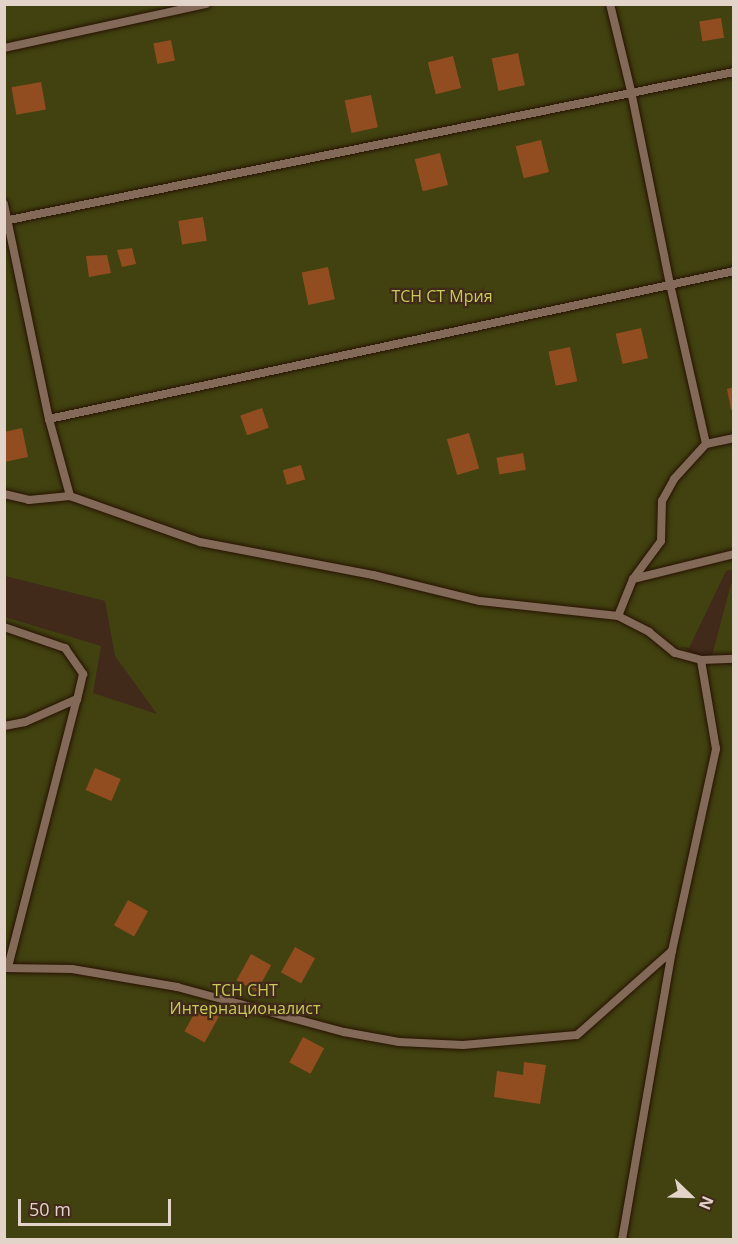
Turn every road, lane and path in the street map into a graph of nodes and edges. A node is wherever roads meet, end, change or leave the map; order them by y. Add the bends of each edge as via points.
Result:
1 (206, 4) edge
2 (610, 4) edge
3 (4, 48) edge
4 (734, 72) edge
5 (631, 91) junction
6 (4, 204) edge
7 (6, 221) edge
8 (734, 271) edge
9 (670, 284) junction
10 (49, 418) junction
11 (734, 438) edge
12 (706, 444) junction
13 (4, 494) edge
14 (70, 496) junction
15 (734, 554) edge
16 (633, 579) junction
17 (618, 616) junction
18 (4, 627) edge
19 (734, 659) edge
20 (701, 660) junction
21 (77, 699) junction
22 (4, 726) edge
23 (672, 951) junction
24 (6, 968) edge
25 (622, 1239) edge

1 - 3 lane
2 - 5 lane
4 - 5 lane
5 - 7 lane
5 - 9 lane
6 - 7 lane
7 - 10 lane
8 - 9 lane
9 - 10 lane
9 - 12 lane
10 - 14 lane
11 - 12 lane
12 - 16 lane via 674,479 662,501 661,541
13 - 14 lane via 29,500
14 - 17 lane via 200,542 373,575 480,601
15 - 16 lane
16 - 17 lane
17 - 20 lane via 649,632 675,653
18 - 21 lane via 65,648 83,674
19 - 20 lane
20 - 23 lane via 716,749
21 - 22 lane via 25,722
21 - 24 lane
23 - 24 lane via 577,1035 463,1045 399,1042 344,1032 177,987 72,969
23 - 25 lane

